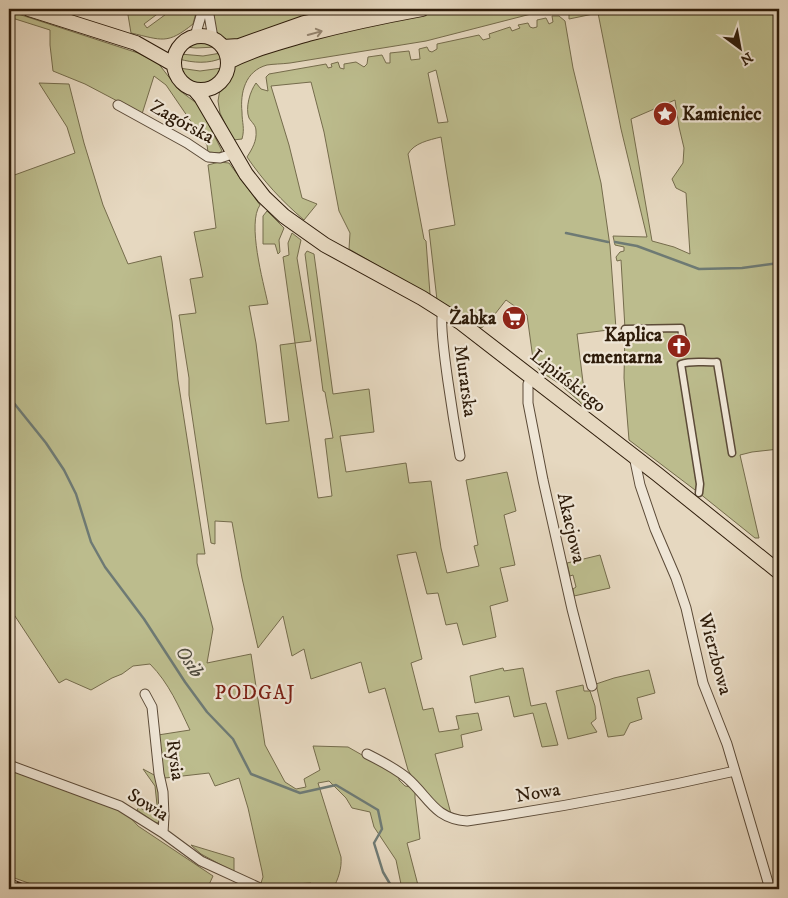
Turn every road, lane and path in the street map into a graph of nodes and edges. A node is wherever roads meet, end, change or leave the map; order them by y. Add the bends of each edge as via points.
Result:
1 (29, 9) edge
2 (203, 9) edge
3 (208, 9) edge
4 (373, 9) edge
5 (422, 9) edge
6 (44, 11) edge
7 (195, 36) junction
8 (136, 42) junction
9 (218, 43) junction
10 (178, 48) junction
11 (228, 62) junction
12 (173, 64) junction
13 (216, 86) junction
14 (195, 90) junction
15 (118, 105) dead end
16 (220, 131) junction
17 (232, 154) junction
18 (443, 311) junction
19 (625, 329) dead end
20 (683, 339) dead end
21 (532, 377) junction
22 (732, 453) dead end
23 (460, 456) dead end
24 (634, 456) junction
25 (699, 493) dead end
26 (779, 572) edge
27 (592, 686) dead end
28 (145, 694) dead end
29 (367, 754) dead end
30 (9, 766) edge
31 (735, 771) junction
32 (163, 833) junction
33 (262, 889) edge
34 (770, 889) edge

1 - 6 main road
2 - 7 street
3 - 9 street
4 - 9 main road via 304,23 239,46
11 -> 5 main road via 304,36
6 - 8 main road
7 - 9 main road via 204,36
7 - 10 main road
8 - 10 main road
8 - 12 main road
9 - 11 main road
10 - 12 main road
11 - 13 main road via 225,75
12 - 14 main road via 180,80
13 - 14 main road
13 - 16 main road, Lipińskiego via 214,101
14 - 16 main road, Lipińskiego
15 - 17 street, Zagórska via 208,157
16 - 17 main road, Lipińskiego
17 - 18 main road, Lipińskiego via 264,197 304,232
18 - 21 main road, Lipińskiego
18 - 23 street, Murarska via 443,338
19 - 20 street via 681,328
21 - 24 main road, Lipińskiego
21 - 27 street, Akacjowa via 528,384 528,403
22 - 25 street via 717,362 681,364
24 - 26 main road, Lipińskiego
24 - 31 street, Wierzbowa via 642,492 686,608 703,683
28 - 32 street, Rysia via 152,707 163,792
29 - 31 street, Nowa via 407,778 440,813 454,820 467,821 638,792
30 - 32 street, Sowia via 120,806
31 - 34 street, Wierzbowa
32 - 33 street, Sowia via 201,861

